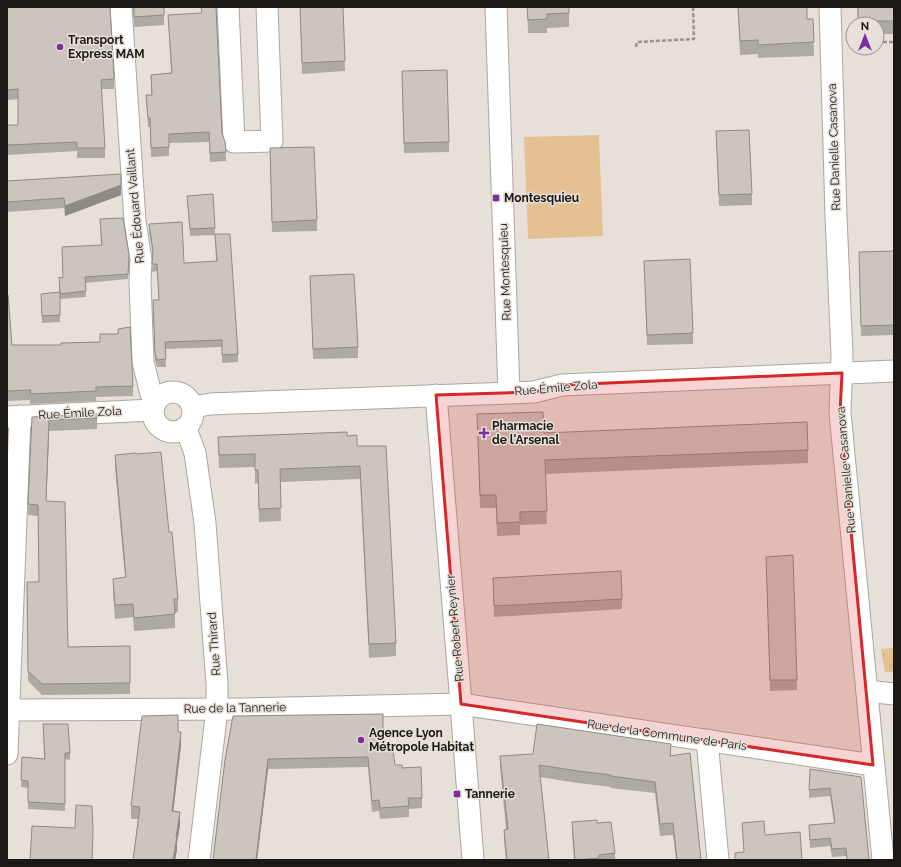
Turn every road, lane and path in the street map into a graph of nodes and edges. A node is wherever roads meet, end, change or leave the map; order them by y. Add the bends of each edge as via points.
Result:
1 (121, 7) edge
2 (228, 7) edge
3 (267, 7) edge
4 (496, 7) edge
5 (693, 7) edge
6 (830, 7) edge
7 (636, 47) dead end
8 (894, 371) edge
9 (842, 373) junction
10 (509, 393) junction
11 (436, 395) junction
12 (154, 407) junction
13 (194, 407) junction
14 (14, 416) edge
15 (186, 429) junction
16 (866, 691) junction
17 (894, 694) edge
18 (461, 704) junction
19 (217, 709) junction
20 (9, 710) junction
21 (707, 740) junction
22 (7, 754) edge
23 (873, 765) junction
24 (199, 860) edge
25 (473, 860) edge
26 (718, 860) edge
27 (883, 860) edge

1 - 12 street, Rue Édouard Vaillant via 135,221 141,260 143,362
2 - 3 street via 234,142 272,141
4 - 10 street, Rue Montesquieu
5 - 7 path via 694,39 637,42
6 - 9 street, Rue Danielle Casanova
8 - 9 street, Rue Émile Zola
9 - 10 street, Rue Émile Zola via 562,385 534,392
9 - 16 street, Rue Danielle Casanova via 840,413
10 - 11 street, Rue Émile Zola
11 - 13 street, Rue Émile Zola via 210,404
11 - 18 street, Rue Robert Reynier
12 - 13 street via 161,396 170,392 180,393 189,398
12 - 14 street, Rue Émile Zola
12 - 15 street via 154,419 159,427 167,432 177,433
13 - 15 street via 194,415
14 - 20 street
15 - 19 street, Rue Thirard via 195,452 205,523
16 - 17 street
16 - 23 street, Rue Danielle Casanova
18 - 19 street, Rue de la Tannerie
18 - 21 street, Rue de la Commune de Paris
18 - 25 street, Rue Robert Reynier
19 - 20 street, Rue de la Tannerie
19 - 24 street, Rue Thirard
20 - 22 street
21 - 23 street, Rue de la Commune de Paris
21 - 26 street
23 - 27 street, Rue Danielle Casanova

